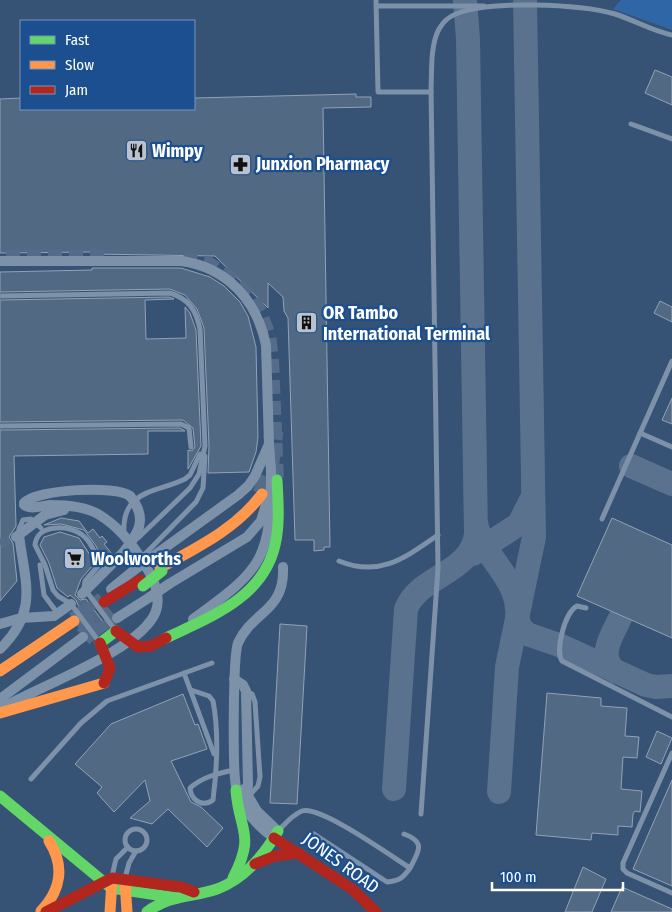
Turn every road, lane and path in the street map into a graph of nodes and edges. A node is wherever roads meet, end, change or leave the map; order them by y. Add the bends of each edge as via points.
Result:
1 (376, 3) edge
2 (495, 7) junction
3 (672, 35) edge
4 (431, 91) junction
5 (631, 124) dead end
6 (672, 139) edge
7 (0, 261) edge
8 (0, 296) edge
9 (672, 361) edge
10 (0, 426) edge
11 (640, 433) junction
12 (204, 442) junction
13 (269, 444) junction
14 (191, 447) dead end
15 (672, 447) edge
16 (274, 475) junction
17 (262, 494) tunnel mouth
18 (89, 510) junction
19 (602, 520) dead end
20 (438, 535) junction
21 (124, 537) junction
22 (122, 554) junction
23 (150, 554) junction
24 (339, 561) dead end
25 (40, 565) dead end
26 (283, 566) dead end
27 (137, 576) junction
28 (84, 592) junction
29 (105, 596) tunnel mouth
30 (72, 602) junction
31 (586, 608) dead end
32 (58, 614) junction
33 (114, 615) joint
34 (74, 621) dead end
35 (0, 624) edge
36 (116, 631) junction
37 (85, 637) tunnel mouth
38 (166, 638) junction
39 (100, 643) junction
40 (0, 649) edge
41 (212, 663) dead end
42 (0, 671) edge
43 (184, 673) junction
44 (234, 680) junction
45 (191, 690) junction
46 (0, 699) edge
47 (0, 709) edge
48 (0, 713) edge
49 (672, 717) edge
50 (236, 752) junction
51 (672, 753) edge
52 (216, 760) junction
53 (234, 770) junction
54 (215, 774) junction
55 (31, 779) dead end
56 (243, 794) junction
57 (0, 796) edge
58 (421, 814) dead end
59 (41, 831) junction
60 (314, 834) dead end
61 (404, 834) dead end
62 (279, 838) junction
63 (126, 849) junction
64 (136, 851) junction
65 (299, 853) junction
66 (252, 866) junction
67 (410, 868) junction
68 (125, 878) junction
69 (232, 881) junction
70 (108, 882) junction
71 (125, 890) junction
72 (194, 892) junction
73 (672, 893) edge
74 (177, 898) junction
75 (41, 912) edge
76 (46, 912) edge
77 (110, 912) edge
78 (127, 912) edge
79 (146, 912) edge
80 (376, 912) edge

1 - 2 lane
1 - 4 lane via 378,92
2 - 3 lane via 585,9 615,14
2 - 4 lane via 457,13 444,23 435,38
4 - 20 lane
5 - 6 lane
7 - 13 street via 182,260 200,263 222,275 245,294 263,331
8 - 12 lane via 170,293 184,298 197,316
9 - 11 lane
10 - 14 lane via 182,424 189,428
11 - 15 lane
11 - 19 lane
12 - 21 lane via 190,475 178,483 143,494 131,505 124,521
12 - 22 lane, bridge via 196,480
12 - 23 lane via 205,479 200,495 191,510
13 - 16 street, bridge
13 - 23 street via 248,486 192,528
16 - 33 street, bridge via 264,513 256,528 246,537 150,597
16 - 38 street via 270,521 258,562 235,588
16 - 38 main road via 279,521 277,544 256,586 243,598
17 - 27 main road, bridge via 238,522 161,570
18 - 21 street via 107,520
18 - 22 street, bridge via 20,505 33,496 107,489 122,491 130,496 140,511 140,524 135,536
18 - 40 street via 67,510 42,516 38,525 18,536 28,591 27,604 16,632
20 - 24 lane via 389,565 348,565
20 - 58 lane
21 - 47 street via 153,581 157,603 149,622 99,660
22 - 28 street
23 - 27 street, bridge
25 - 32 lane via 45,597
26 - 44 street via 278,596 238,644
27 - 29 main road
27 - 33 main road
28 - 30 lane, bridge via 85,581 99,565 98,557 88,542 81,534 72,531 52,528 40,533 35,546 49,582 58,596
28 - 36 lane, bridge
30 - 32 street, bridge
30 - 39 lane, bridge
31 - 49 lane via 576,606 569,612 558,648 562,662
32 - 35 street, bridge
34 - 42 main road
36 - 38 main road, bridge via 138,647 151,646
36 - 39 main road
37 - 46 street
39 - 48 main road, bridge via 110,668 104,683
41 - 43 lane
43 - 45 lane
43 - 55 lane via 119,696 96,708
44 - 50 street
44 - 56 street via 246,691 248,784
45 - 52 lane
45 - 52 lane via 209,696 213,701
50 - 53 street
50 - 56 street
51 - 73 lane via 623,869
52 - 54 lane
53 - 54 lane
53 - 56 street
54 - 54 lane via 214,800 199,803 190,788
56 - 62 street
56 - 69 main road via 237,807 246,839 241,862
57 - 59 main road
59 - 70 main road
59 - 75 main road via 56,852 60,872 56,892
60 - 67 lane via 387,882 404,877
61 - 67 lane via 419,844 419,852
62 - 65 main road, JONES ROAD
62 - 66 main road
62 - 67 lane via 290,818 303,811 313,811 335,820
63 - 64 lane
63 - 64 lane via 126,834 139,828 148,839 144,847
63 - 70 lane via 116,859
64 - 68 lane
65 - 66 main road via 274,856
65 - 80 main road, JONES ROAD via 352,890
66 - 69 main road
68 - 70 main road
68 - 71 main road
68 - 72 main road
69 - 72 main road via 216,889
70 - 71 main road
70 - 76 main road
70 - 77 main road
71 - 74 main road
71 - 78 main road
72 - 74 main road
74 - 79 main road

